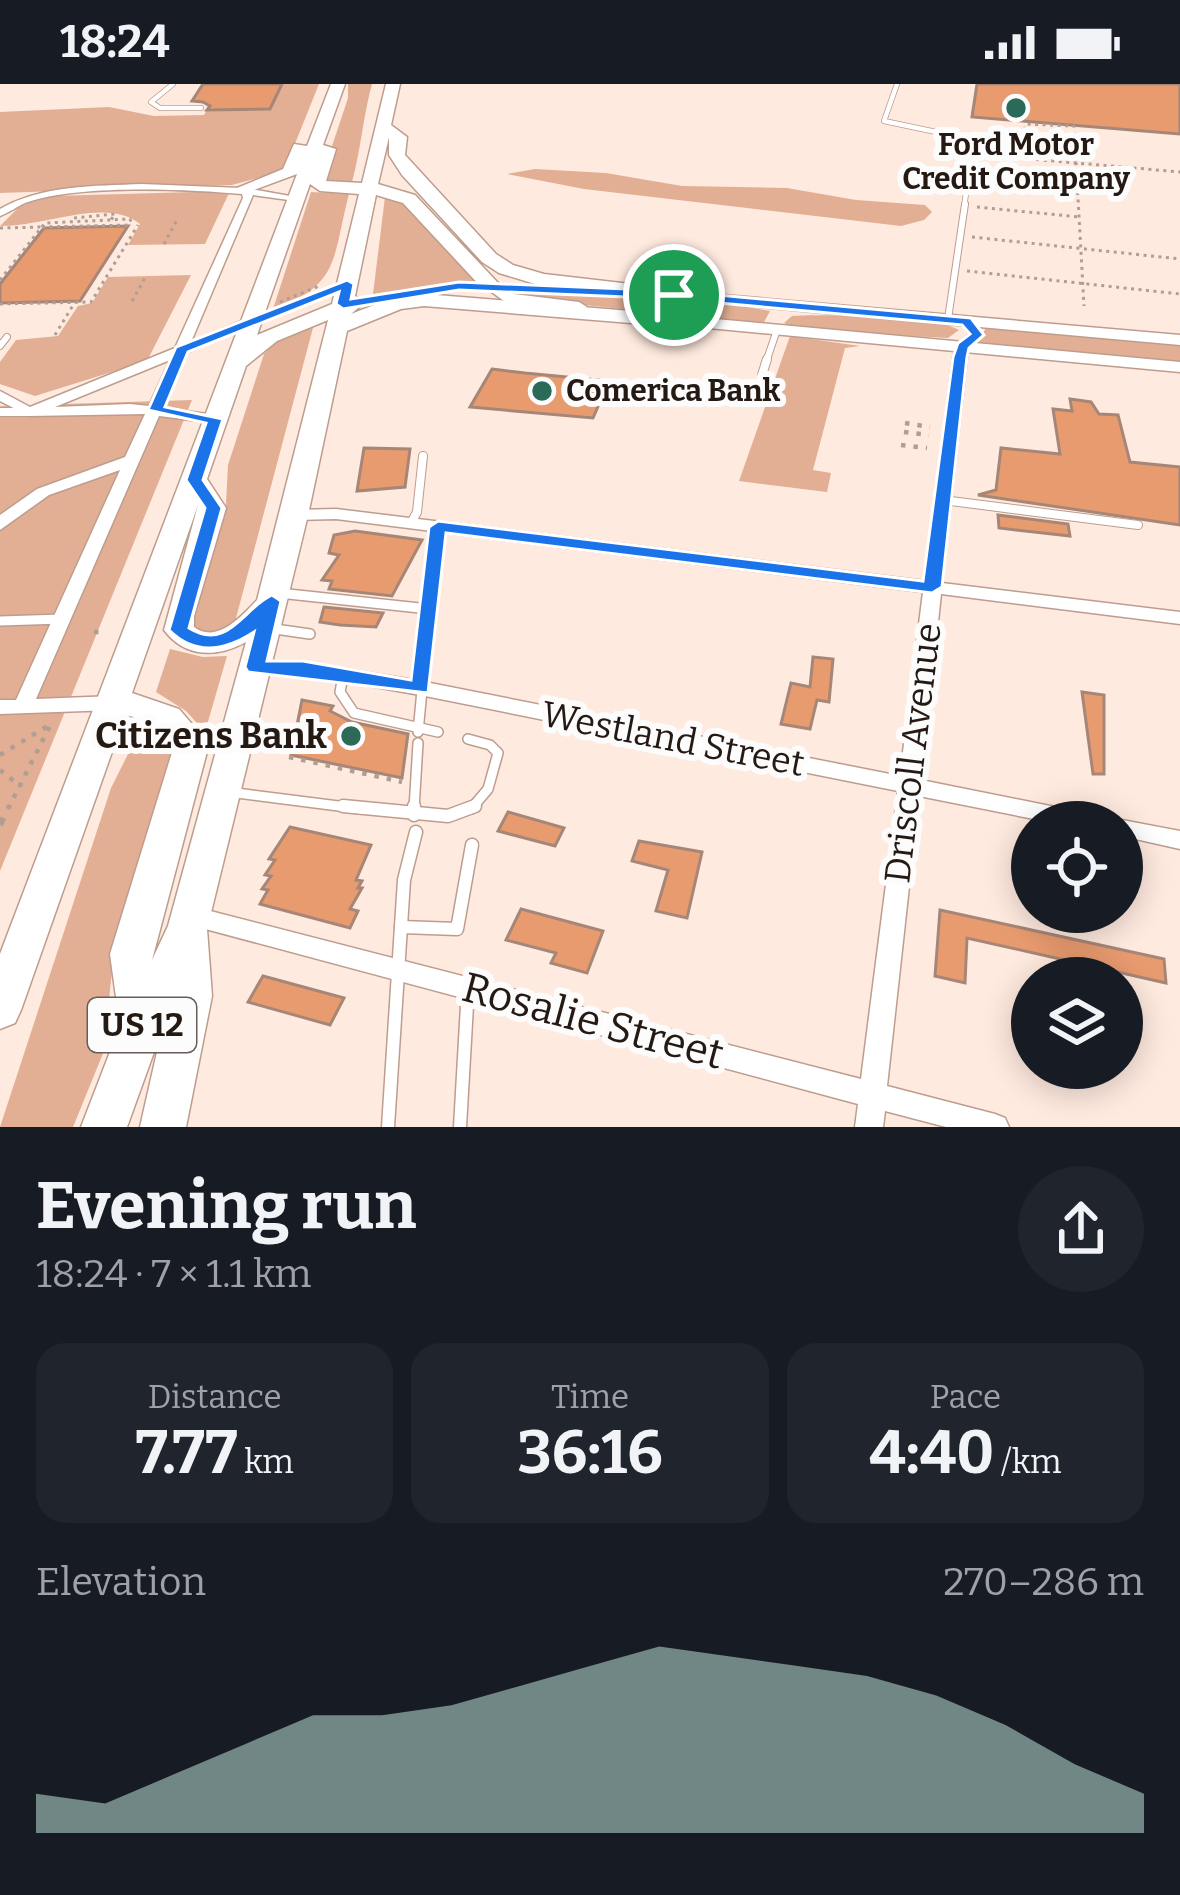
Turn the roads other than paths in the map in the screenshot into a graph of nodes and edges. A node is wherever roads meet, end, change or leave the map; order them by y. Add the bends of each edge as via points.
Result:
1 (173, 84) edge
2 (897, 84) edge
3 (395, 86) edge
4 (336, 89) edge
5 (201, 108) dead end
6 (368, 113) dead end
7 (386, 126) junction
8 (319, 134) junction
9 (246, 188) junction
10 (369, 189) junction
11 (296, 198) junction
12 (0, 213) edge
13 (490, 285) junction
14 (674, 295) junction
15 (343, 305) junction
16 (809, 307) junction
17 (957, 320) junction
18 (680, 321) junction
19 (249, 323) junction
20 (777, 330) junction
21 (7, 337) dead end
22 (1180, 340) edge
23 (0, 346) edge
24 (963, 346) junction
25 (182, 350) junction
26 (234, 365) junction
27 (1180, 367) edge
28 (762, 375) dead end
29 (0, 394) edge
30 (155, 410) junction
31 (0, 412) edge
32 (29, 412) junction
33 (215, 419) junction
34 (423, 456) dead end
35 (134, 460) junction
36 (195, 480) junction
37 (943, 500) junction
38 (294, 515) junction
39 (411, 524) junction
40 (0, 525) edge
41 (1138, 525) dead end
42 (438, 527) junction
43 (932, 587) junction
44 (270, 607) junction
45 (429, 609) junction
46 (1180, 618) edge
47 (62, 619) junction
48 (0, 621) edge
49 (310, 634) dead end
50 (255, 667) junction
51 (343, 676) junction
52 (420, 688) junction
53 (114, 704) junction
54 (23, 706) junction
55 (0, 707) edge
56 (438, 731) dead end
57 (418, 734) junction
58 (468, 740) dead end
59 (909, 786) junction
60 (224, 792) junction
61 (1011, 806) edge
62 (414, 814) junction
63 (416, 832) dead end
64 (1143, 832) edge
65 (1180, 840) edge
66 (472, 845) dead end
67 (34, 917) junction
68 (189, 921) junction
69 (401, 927) junction
70 (398, 969) junction
71 (0, 985) edge
72 (468, 988) junction
73 (0, 1010) edge
74 (142, 1026) junction
75 (873, 1096) junction
76 (104, 1127) edge
77 (163, 1127) edge
78 (388, 1127) edge
79 (460, 1127) edge
80 (869, 1127) edge
81 (995, 1127) edge

1 - 5 lane via 151,102
2 - 17 lane via 884,122 974,140 955,270
3 - 7 main road, US 12
4 - 8 main road
4 - 10 main road via 342,106 317,182
6 - 7 main road
7 - 10 main road, US 12
7 - 14 main road via 399,137 397,154 408,171 499,265 542,280
8 - 9 main road via 303,141 290,172
8 - 11 main road
9 - 11 street
9 - 12 street via 62,191 24,198
9 - 25 street
10 - 13 main road via 419,206
10 - 15 main road, US 12
11 - 19 main road
13 - 14 street
13 - 15 main road
13 - 18 street via 521,300
14 - 16 street
15 - 18 main road via 424,300
15 - 19 main road
15 - 26 main road via 268,336
15 - 38 main road, US 12
16 - 17 street
16 - 20 street via 776,316
17 - 22 street
17 - 24 street, Driscoll Avenue via 977,335
18 - 20 street
19 - 25 street
19 - 26 main road
20 - 24 street
20 - 28 lane
21 - 23 lane
24 - 27 street
24 - 37 street, Driscoll Avenue
25 - 30 street
25 - 32 street
26 - 33 main road
29 - 32 street
30 - 32 street
30 - 33 street
30 - 35 street
31 - 32 lane
33 - 36 main road
34 - 39 lane
35 - 40 street via 35,498
35 - 47 street
36 - 44 main road via 213,508 179,630 198,643 228,640
36 - 53 main road
37 - 41 lane
37 - 43 street, Driscoll Avenue
38 - 39 street
38 - 44 main road, US 12
39 - 42 street
42 - 43 street
42 - 45 lane
43 - 46 street
43 - 59 street, Driscoll Avenue
44 - 45 lane
44 - 49 lane
44 - 50 main road, US 12
45 - 52 lane
47 - 48 lane
47 - 54 street
50 - 51 street, Westland Street
50 - 60 main road, US 12
51 - 52 street, Westland Street
51 - 57 lane via 340,692 354,713
52 - 57 lane
52 - 59 street, Westland Street
53 - 54 street
53 - 67 main road
53 - 74 main road via 161,710 192,744 130,954
54 - 55 street
56 - 57 lane
57 - 62 lane
58 - 62 lane via 498,753 486,792 460,815
59 - 61 street, Westland Street
59 - 75 street, Driscoll Avenue
60 - 62 lane
60 - 68 main road, US 12
63 - 69 lane
64 - 65 street
66 - 69 lane via 458,929
67 - 71 main road
67 - 73 main road
68 - 70 street, Rosalie Street
68 - 74 main road, US 12
68 - 77 main road via 191,996
69 - 70 lane
70 - 72 street, Rosalie Street
70 - 78 lane
72 - 75 street, Rosalie Street
72 - 79 lane
74 - 76 main road, US 12
75 - 80 street, Driscoll Avenue
75 - 81 street, Rosalie Street

